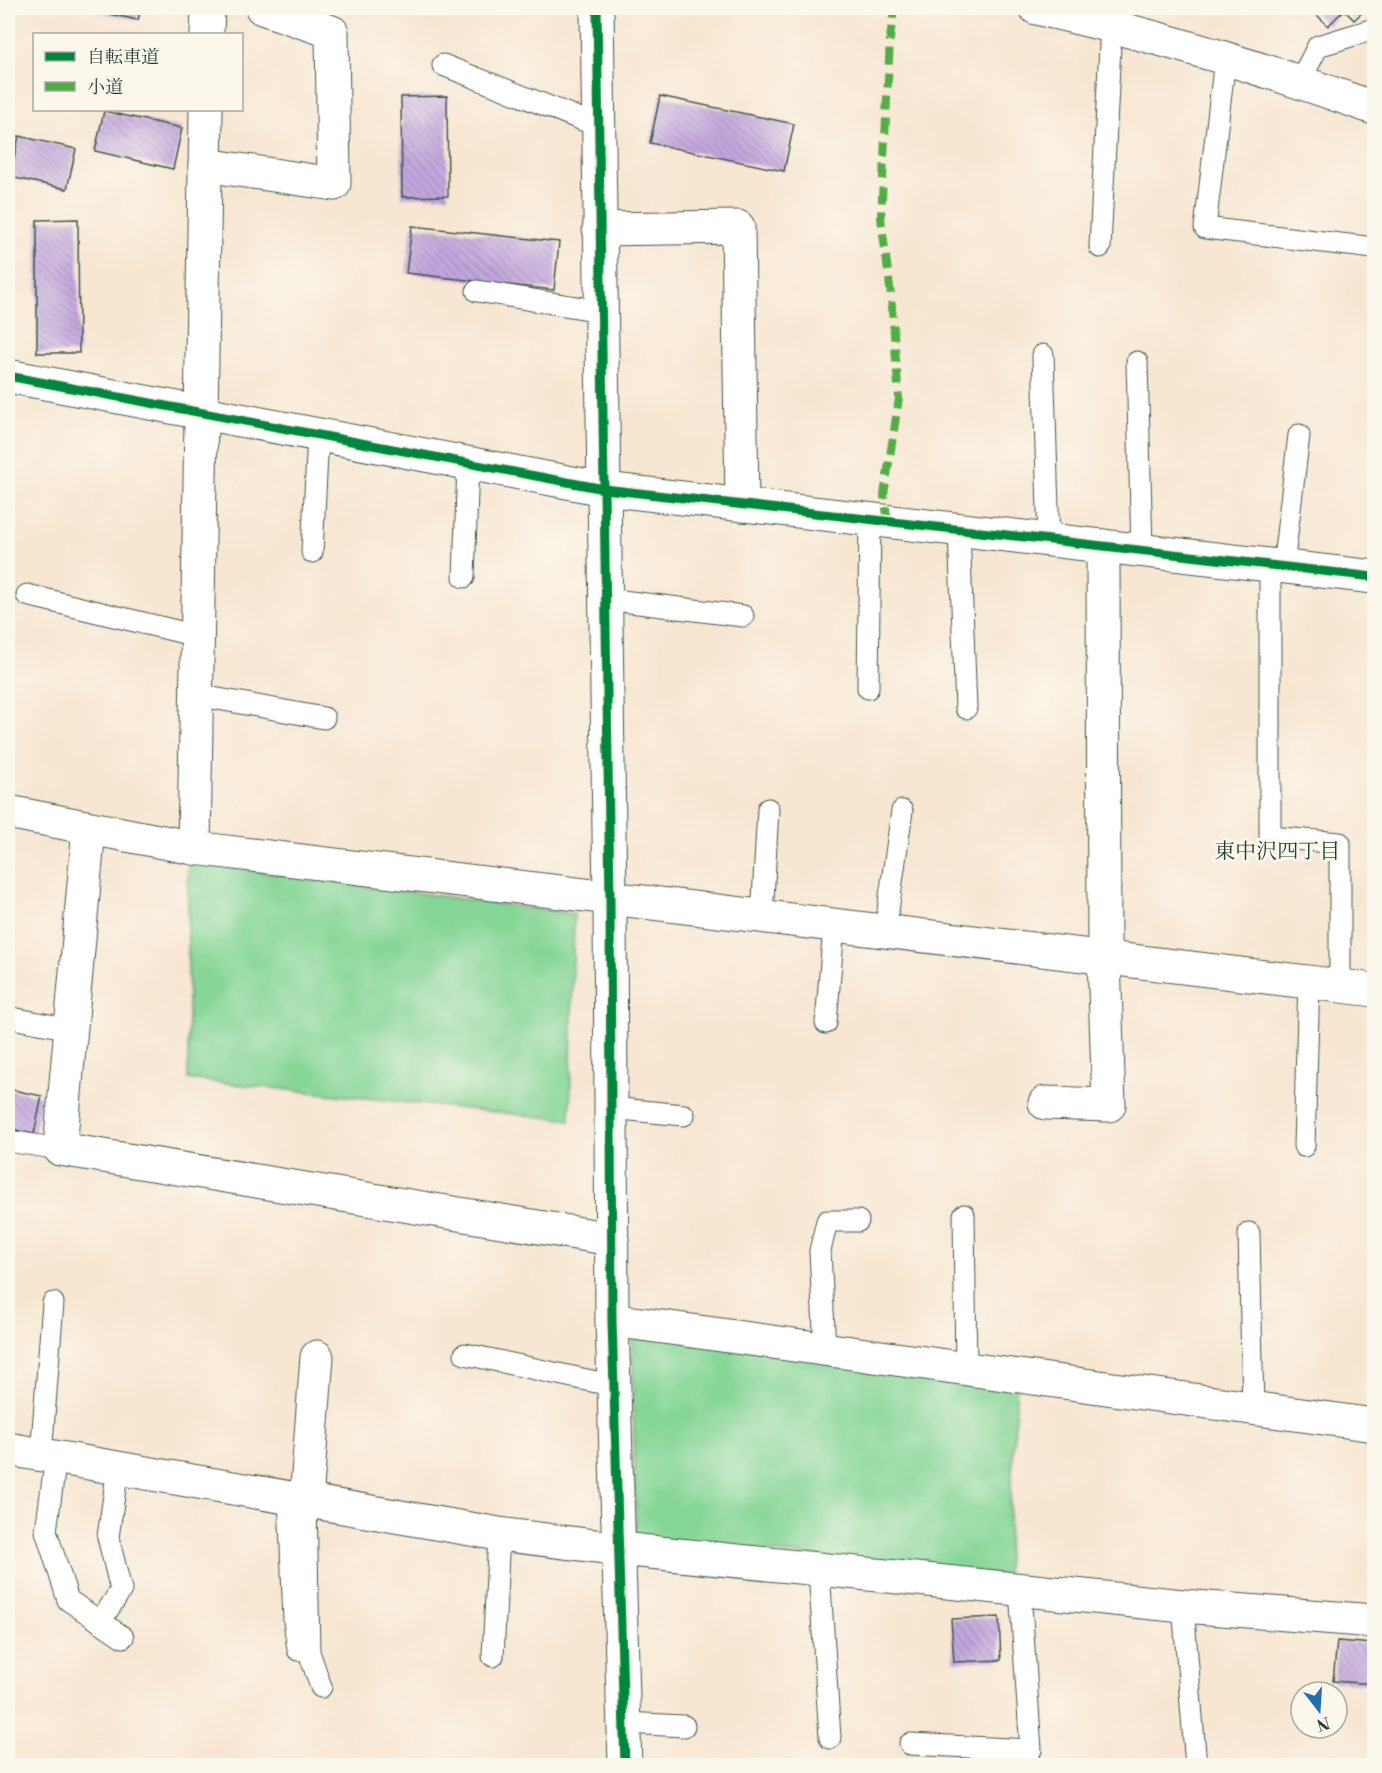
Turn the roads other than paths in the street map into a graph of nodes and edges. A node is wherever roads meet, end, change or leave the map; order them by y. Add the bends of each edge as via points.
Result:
1 (208, 8) edge
2 (262, 8) edge
3 (597, 8) edge
4 (1036, 8) edge
5 (1112, 25) junction
6 (1374, 29) edge
7 (207, 33) edge
8 (1225, 58) junction
9 (442, 65) dead end
10 (1300, 81) junction
11 (1374, 108) edge
12 (206, 111) edge
13 (598, 126) junction
14 (205, 165) junction
15 (600, 229) junction
16 (1100, 247) dead end
17 (1374, 248) edge
18 (477, 291) dead end
19 (601, 311) junction
20 (1043, 355) dead end
21 (1137, 363) dead end
22 (8, 376) edge
23 (201, 414) junction
24 (1299, 435) dead end
25 (318, 436) junction
26 (468, 463) junction
27 (604, 489) junction
28 (742, 504) junction
29 (870, 519) junction
30 (959, 530) junction
31 (1049, 540) junction
32 (1103, 546) junction
33 (1142, 550) junction
34 (312, 552) dead end
35 (1276, 566) junction
36 (464, 577) dead end
37 (1374, 577) edge
38 (27, 595) dead end
39 (606, 599) junction
40 (743, 616) dead end
41 (197, 636) junction
42 (868, 688) dead end
43 (196, 694) junction
44 (966, 708) dead end
45 (324, 718) dead end
46 (768, 809) dead end
47 (902, 811) dead end
48 (8, 812) edge
49 (89, 828) junction
50 (194, 848) junction
51 (610, 899) junction
52 (762, 917) junction
53 (834, 926) junction
54 (885, 932) junction
55 (1104, 959) junction
56 (1325, 984) junction
57 (1374, 990) edge
58 (12, 1018) dead end
59 (826, 1023) dead end
60 (71, 1029) junction
61 (1045, 1103) dead end
62 (610, 1108) junction
63 (684, 1115) dead end
64 (8, 1141) edge
65 (1304, 1146) dead end
66 (60, 1149) junction
67 (964, 1215) dead end
68 (858, 1221) dead end
69 (1248, 1233) dead end
70 (612, 1239) junction
71 (53, 1303) dead end
72 (612, 1320) junction
73 (825, 1349) junction
74 (465, 1354) dead end
75 (317, 1357) dead end
76 (966, 1369) junction
77 (615, 1386) junction
78 (1252, 1408) junction
79 (1374, 1425) edge
80 (8, 1449) edge
81 (48, 1456) junction
82 (118, 1468) junction
83 (298, 1499) junction
84 (499, 1534) junction
85 (620, 1549) junction
86 (819, 1570) junction
87 (1020, 1590) junction
88 (1183, 1606) junction
89 (1374, 1621) edge
90 (100, 1622) junction
91 (123, 1637) dead end
92 (493, 1656) dead end
93 (300, 1667) dead end
94 (321, 1687) dead end
95 (625, 1723) junction
96 (684, 1726) dead end
97 (830, 1738) dead end
98 (910, 1744) dead end
99 (626, 1766) edge
100 (1196, 1766) edge

1 - 7 street
2 - 14 street via 332,32 334,184
3 - 13 street
4 - 5 street
5 - 8 street
5 - 16 lane
6 - 10 lane via 1318,46
8 - 10 street
8 - 17 lane via 1205,228
9 - 13 lane
10 - 11 street
12 - 14 street
13 - 15 street
14 - 23 street
15 - 19 street
15 - 28 street via 738,227
18 - 19 lane
19 - 27 street
20 - 31 lane
21 - 33 lane
22 - 23 street
23 - 25 street
23 - 41 street
24 - 35 lane
25 - 26 street
25 - 34 lane
26 - 27 street
26 - 36 lane
27 - 28 street
27 - 39 street
28 - 29 street
29 - 30 street
29 - 42 lane
30 - 31 street
30 - 44 lane
31 - 32 street
32 - 33 street
32 - 55 street
33 - 35 street
35 - 37 street
35 - 56 lane via 1270,837 1340,843
38 - 41 lane
39 - 40 lane
39 - 51 street
41 - 43 street
43 - 45 lane
43 - 50 street
46 - 52 lane
47 - 54 lane
48 - 49 street
49 - 50 street
49 - 60 street
50 - 51 street
51 - 52 street
51 - 62 street
52 - 53 street
53 - 54 street
53 - 59 lane
54 - 55 street
55 - 56 street
55 - 61 street via 1109,1105
56 - 57 street
56 - 65 lane
58 - 60 lane
60 - 66 street
62 - 63 lane
62 - 70 street
64 - 66 lane
66 - 70 street
67 - 76 lane
68 - 73 lane via 827,1221 820,1251
69 - 78 lane
70 - 72 street
71 - 81 lane
72 - 73 street
72 - 77 street
73 - 76 street
74 - 77 lane
75 - 83 street
76 - 78 street
77 - 85 street
78 - 79 street
80 - 81 street
81 - 82 street
81 - 90 lane via 46,1531 68,1600
82 - 83 street
82 - 90 lane via 108,1537 122,1590
83 - 84 street
83 - 93 lane via 294,1620
83 - 94 lane via 309,1652
84 - 85 street
84 - 92 lane
85 - 86 street
85 - 95 street
86 - 87 street
86 - 97 lane
87 - 88 street
87 - 98 lane via 1031,1750
88 - 89 street
88 - 100 lane
90 - 91 lane
95 - 96 lane
95 - 99 street

